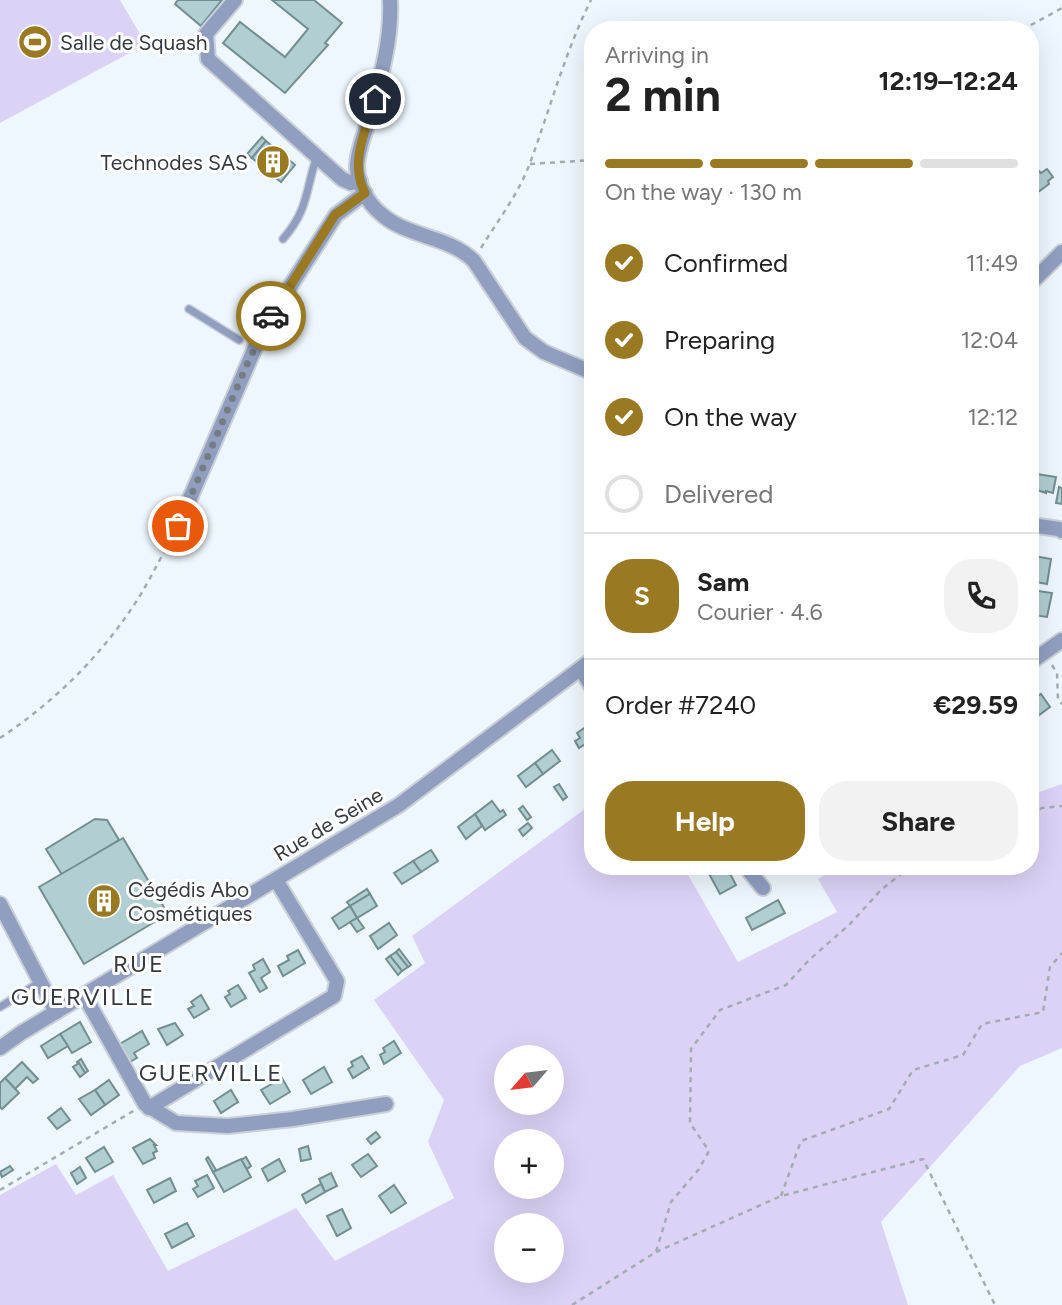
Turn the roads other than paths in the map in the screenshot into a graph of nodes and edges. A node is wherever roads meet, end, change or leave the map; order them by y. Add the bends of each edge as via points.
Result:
1 (236, 0) edge
2 (390, 0) edge
3 (317, 156) junction
4 (362, 187) junction
5 (283, 239) dead end
6 (1062, 252) edge
7 (1039, 275) edge
8 (190, 309) dead end
9 (239, 340) dead end
10 (584, 369) edge
11 (178, 526) road end
12 (1039, 526) edge
13 (1062, 531) edge
14 (1062, 640) edge
15 (1039, 656) edge
16 (584, 666) edge
17 (581, 669) junction
18 (584, 674) edge
19 (752, 875) edge
20 (275, 880) junction
21 (763, 888) dead end
22 (0, 904) edge
23 (42, 984) junction
24 (84, 995) junction
25 (0, 1007) edge
26 (56, 1012) junction
27 (0, 1048) edge
28 (386, 1104) dead end
29 (147, 1106) junction

1 - 3 street via 206,34 208,59
2 - 4 street via 387,51 357,163
3 - 4 street via 347,181
3 - 5 lane via 306,203
4 - 10 street via 373,207 391,221 445,242 473,259 525,338 544,352
4 - 11 street via 335,215 264,327
6 - 7 street
8 - 9 lane
12 - 13 street
14 - 15 street
16 - 17 street, Rue de Seine
17 - 18 street
17 - 20 street, Rue de Seine via 399,805
19 - 21 street
20 - 24 street, Rue de Seine
20 - 29 street via 337,981 334,996
22 - 23 street
23 - 25 lane
23 - 26 street
24 - 26 street, Rue de Seine
24 - 29 street
26 - 27 street, Rue de Seine
28 - 29 street via 228,1126 176,1123

